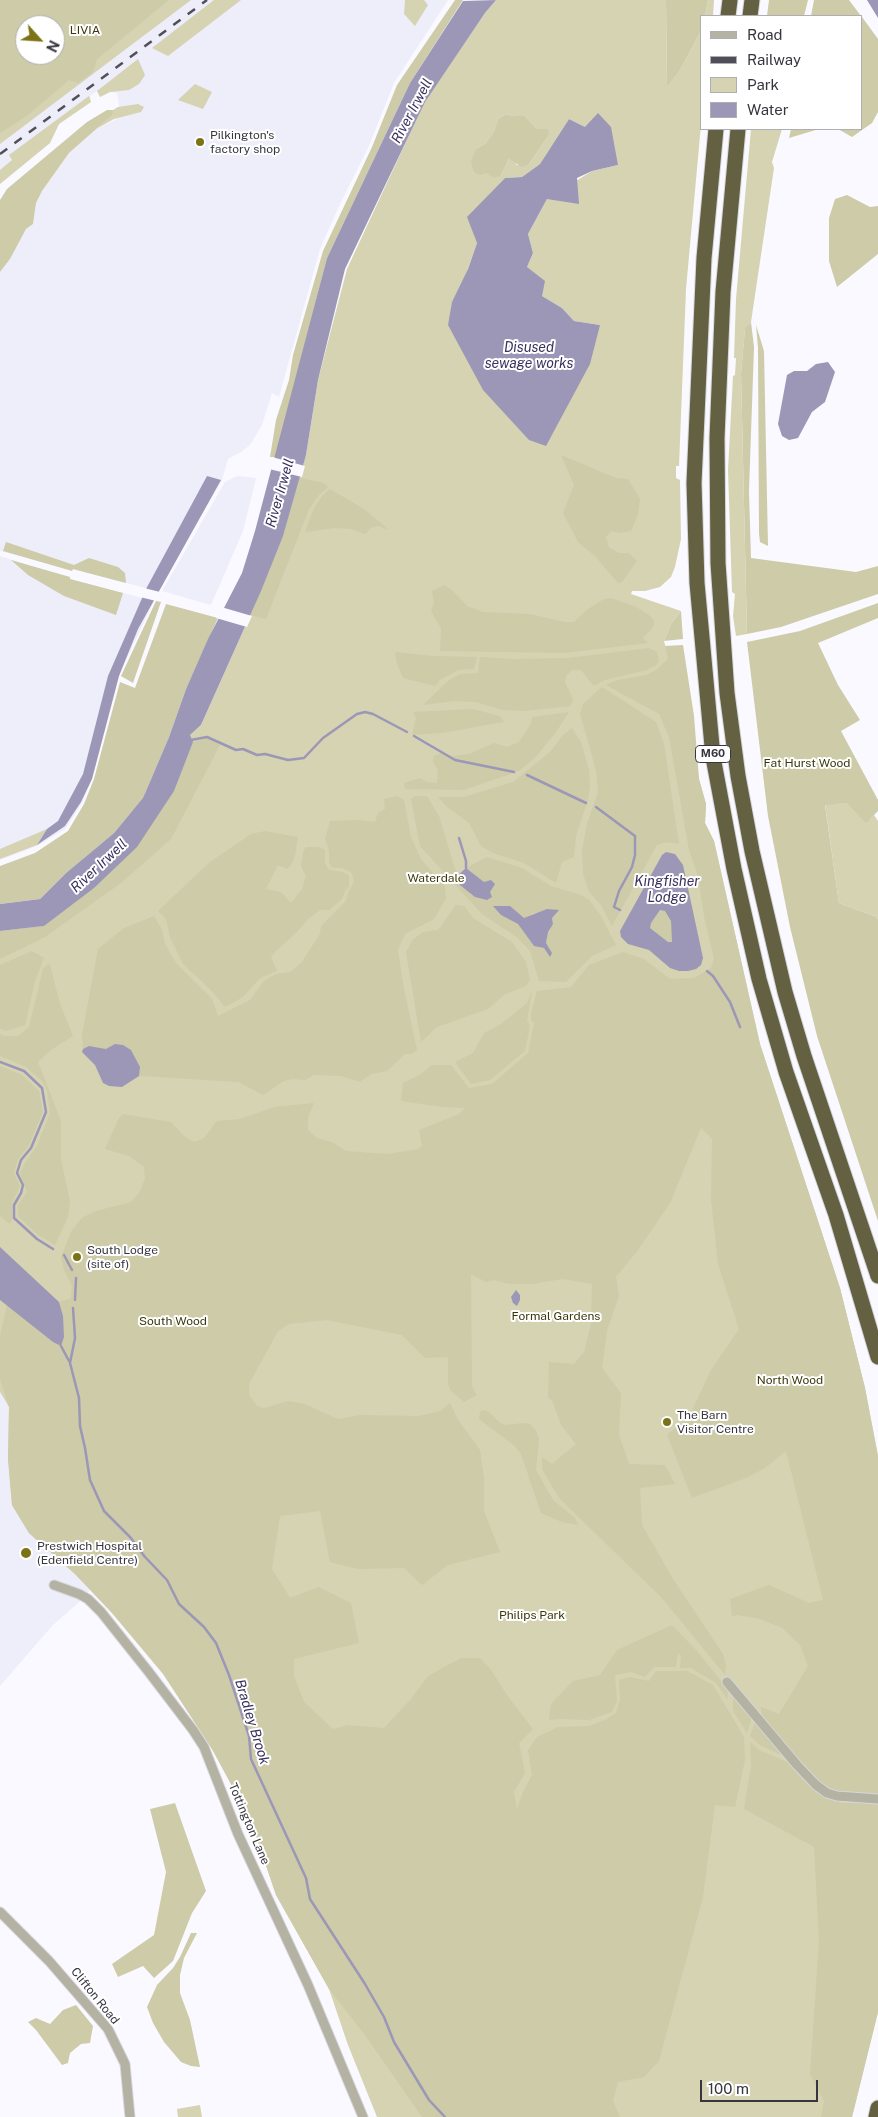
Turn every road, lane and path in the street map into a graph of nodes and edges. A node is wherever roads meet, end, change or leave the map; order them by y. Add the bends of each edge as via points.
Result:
1 (730, 0) edge
2 (752, 0) edge
3 (728, 15) edge
4 (750, 15) edge
5 (716, 130) edge
6 (738, 130) edge
7 (878, 1276) edge
8 (878, 1357) edge
9 (54, 1585) dead end
10 (728, 1682) dead end
11 (878, 1799) edge
12 (0, 1912) edge
13 (878, 2108) edge
14 (130, 2117) edge
15 (363, 2117) edge
16 (876, 2117) edge

1 - 3 highway
2 - 4 highway
5 - 8 highway, M60 via 704,258 694,483 697,583 713,757 759,979 786,1072 836,1214
6 - 7 highway, M60 via 723,292 717,438 718,563 727,693 752,851 783,983 804,1056
9 - 15 street, Tottington Lane via 88,1599 101,1612 204,1747 238,1834 308,1985
10 - 11 street via 816,1785 838,1796
12 - 14 street, Clifton Road via 50,1961 108,2029 125,2064
13 - 16 highway

